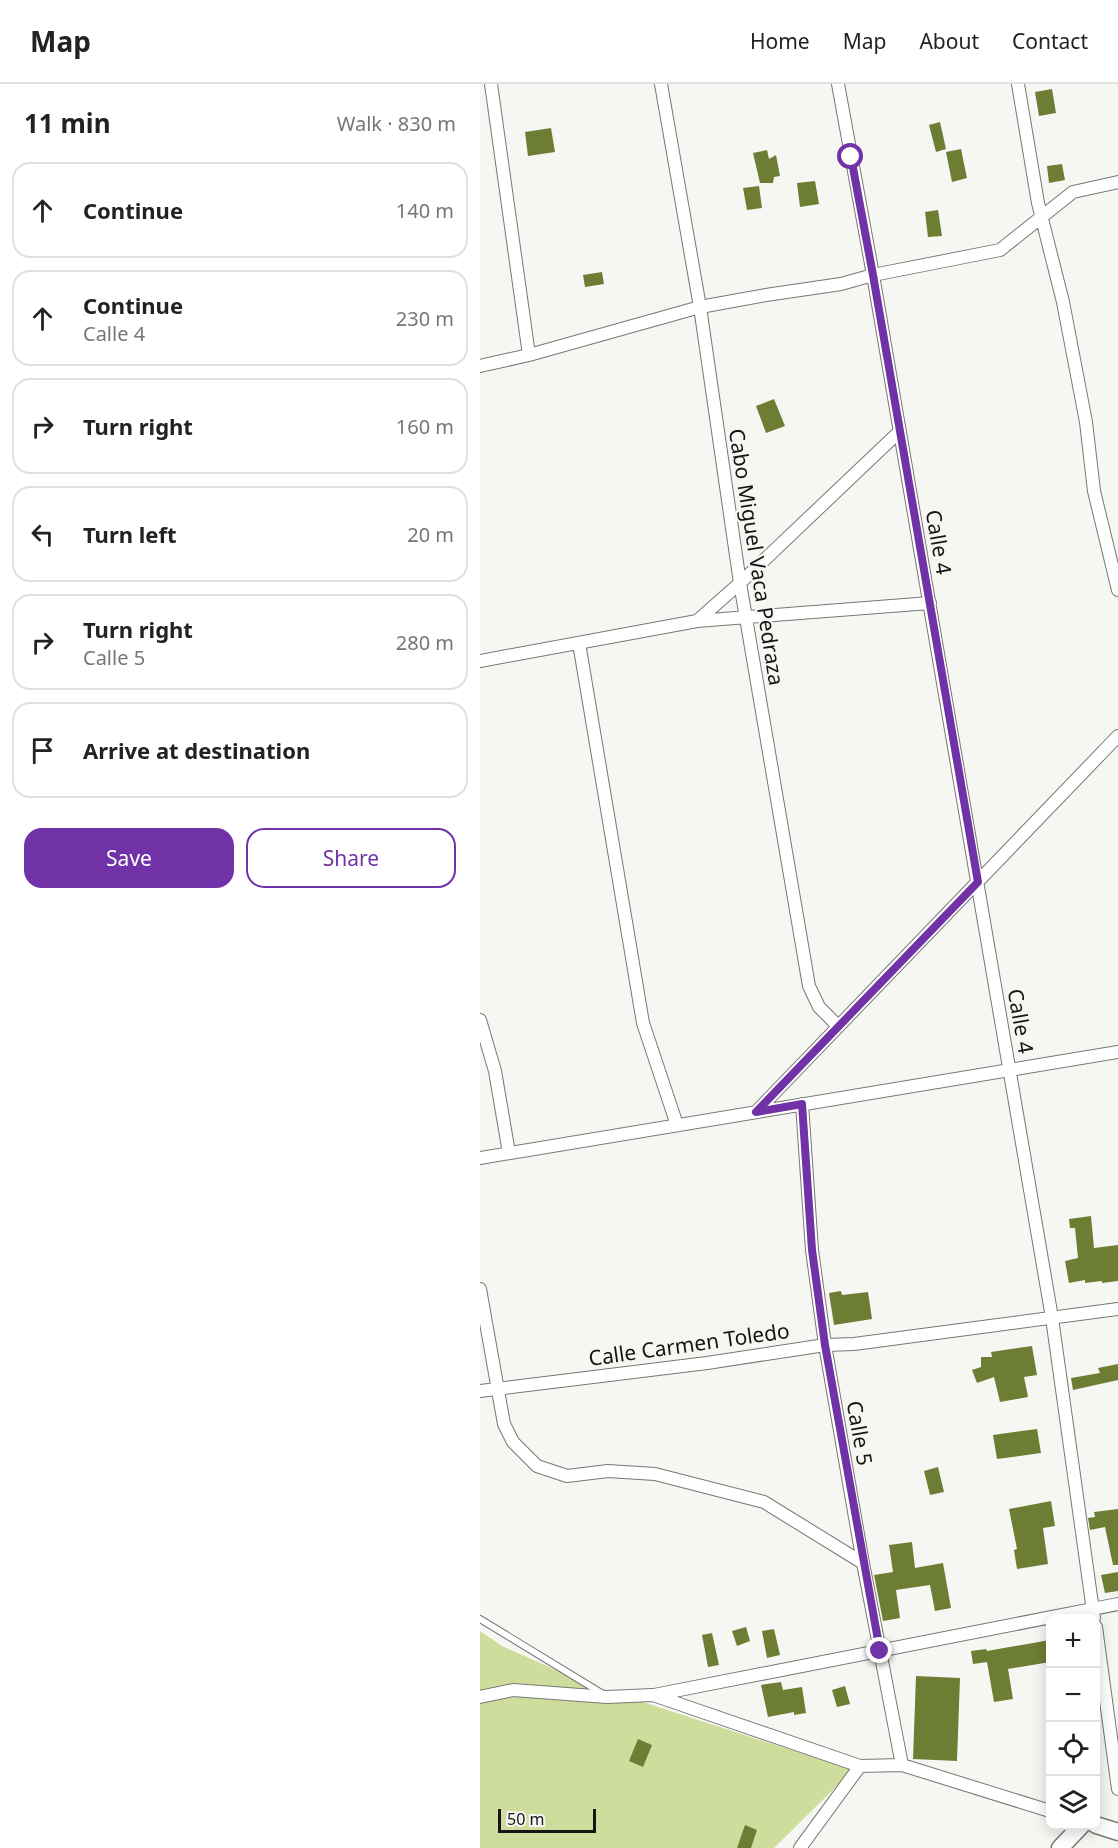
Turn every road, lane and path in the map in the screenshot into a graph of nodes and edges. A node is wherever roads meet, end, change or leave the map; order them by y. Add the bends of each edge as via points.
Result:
1 (491, 84) edge
2 (661, 84) edge
3 (838, 84) edge
4 (1018, 84) edge
5 (1118, 182) edge
6 (1041, 217) junction
7 (873, 275) junction
8 (700, 307) junction
9 (529, 355) junction
10 (480, 366) edge
11 (900, 431) junction
12 (740, 583) junction
13 (1118, 590) edge
14 (930, 603) junction
15 (746, 617) junction
16 (697, 621) junction
17 (579, 643) junction
18 (480, 662) edge
19 (1118, 736) edge
20 (978, 882) junction
21 (480, 1020) edge
22 (838, 1026) junction
23 (1118, 1052) edge
24 (1010, 1070) junction
25 (802, 1104) junction
26 (756, 1112) junction
27 (677, 1125) junction
28 (509, 1153) junction
29 (480, 1158) edge
30 (480, 1289) edge
31 (1118, 1309) edge
32 (1052, 1318) junction
33 (825, 1345) junction
34 (498, 1389) junction
35 (480, 1392) edge
36 (863, 1563) junction
37 (1118, 1604) edge
38 (1094, 1614) edge
39 (480, 1619) edge
40 (1046, 1622) edge
41 (880, 1651) junction
42 (1100, 1663) edge
43 (652, 1695) junction
44 (480, 1697) edge
45 (607, 1697) junction
46 (902, 1765) junction
47 (860, 1766) junction
48 (1118, 1789) edge
49 (1046, 1810) edge
50 (1100, 1827) edge
51 (1077, 1830) edge
52 (1118, 1832) edge
53 (800, 1848) edge
54 (1060, 1848) edge

1 - 9 street
2 - 8 street, Cabo Miguel Vaca Pedraza
3 - 7 street, Calle 4
4 - 6 street
5 - 6 street via 1073,192
6 - 7 street via 1000,250
6 - 13 street via 1063,302 1086,423 1094,491
7 - 8 street via 841,284
7 - 11 street, Calle 4
8 - 9 street
8 - 12 street, Cabo Miguel Vaca Pedraza
9 - 10 street
11 - 12 street
11 - 14 street, Calle 4
12 - 15 street, Cabo Miguel Vaca Pedraza
12 - 16 street
14 - 15 street
14 - 20 street, Calle 4
15 - 16 street
15 - 22 street, Cabo Miguel Vaca Pedraza via 809,986 819,1007
16 - 17 street
17 - 18 street
17 - 27 street via 643,1023
19 - 20 street
20 - 22 street
20 - 24 street, Calle 4
21 - 28 street via 495,1071
22 - 26 street
23 - 24 street
24 - 25 street
24 - 32 street, Calle 4
25 - 26 street
25 - 33 street, Calle 5 via 812,1250
26 - 27 street
27 - 28 street
28 - 29 street
30 - 34 street
31 - 32 street, Calle Carmen Toledo
32 - 33 street, Calle Carmen Toledo
32 - 38 street, Calle 4
33 - 34 street, Calle Carmen Toledo
33 - 36 street, Calle 5
34 - 35 street, Calle Carmen Toledo
34 - 36 street via 508,1433 537,1466 567,1476 608,1472 655,1474 764,1502
36 - 41 street, Calle 5
37 - 38 street
39 - 45 lane
40 - 41 street
41 - 43 street
41 - 46 street, Calle 5
42 - 48 street
43 - 45 street
43 - 47 street
44 - 45 street via 513,1690
46 - 47 street
46 - 49 street
47 - 53 street
50 - 52 main road
51 - 54 main road

